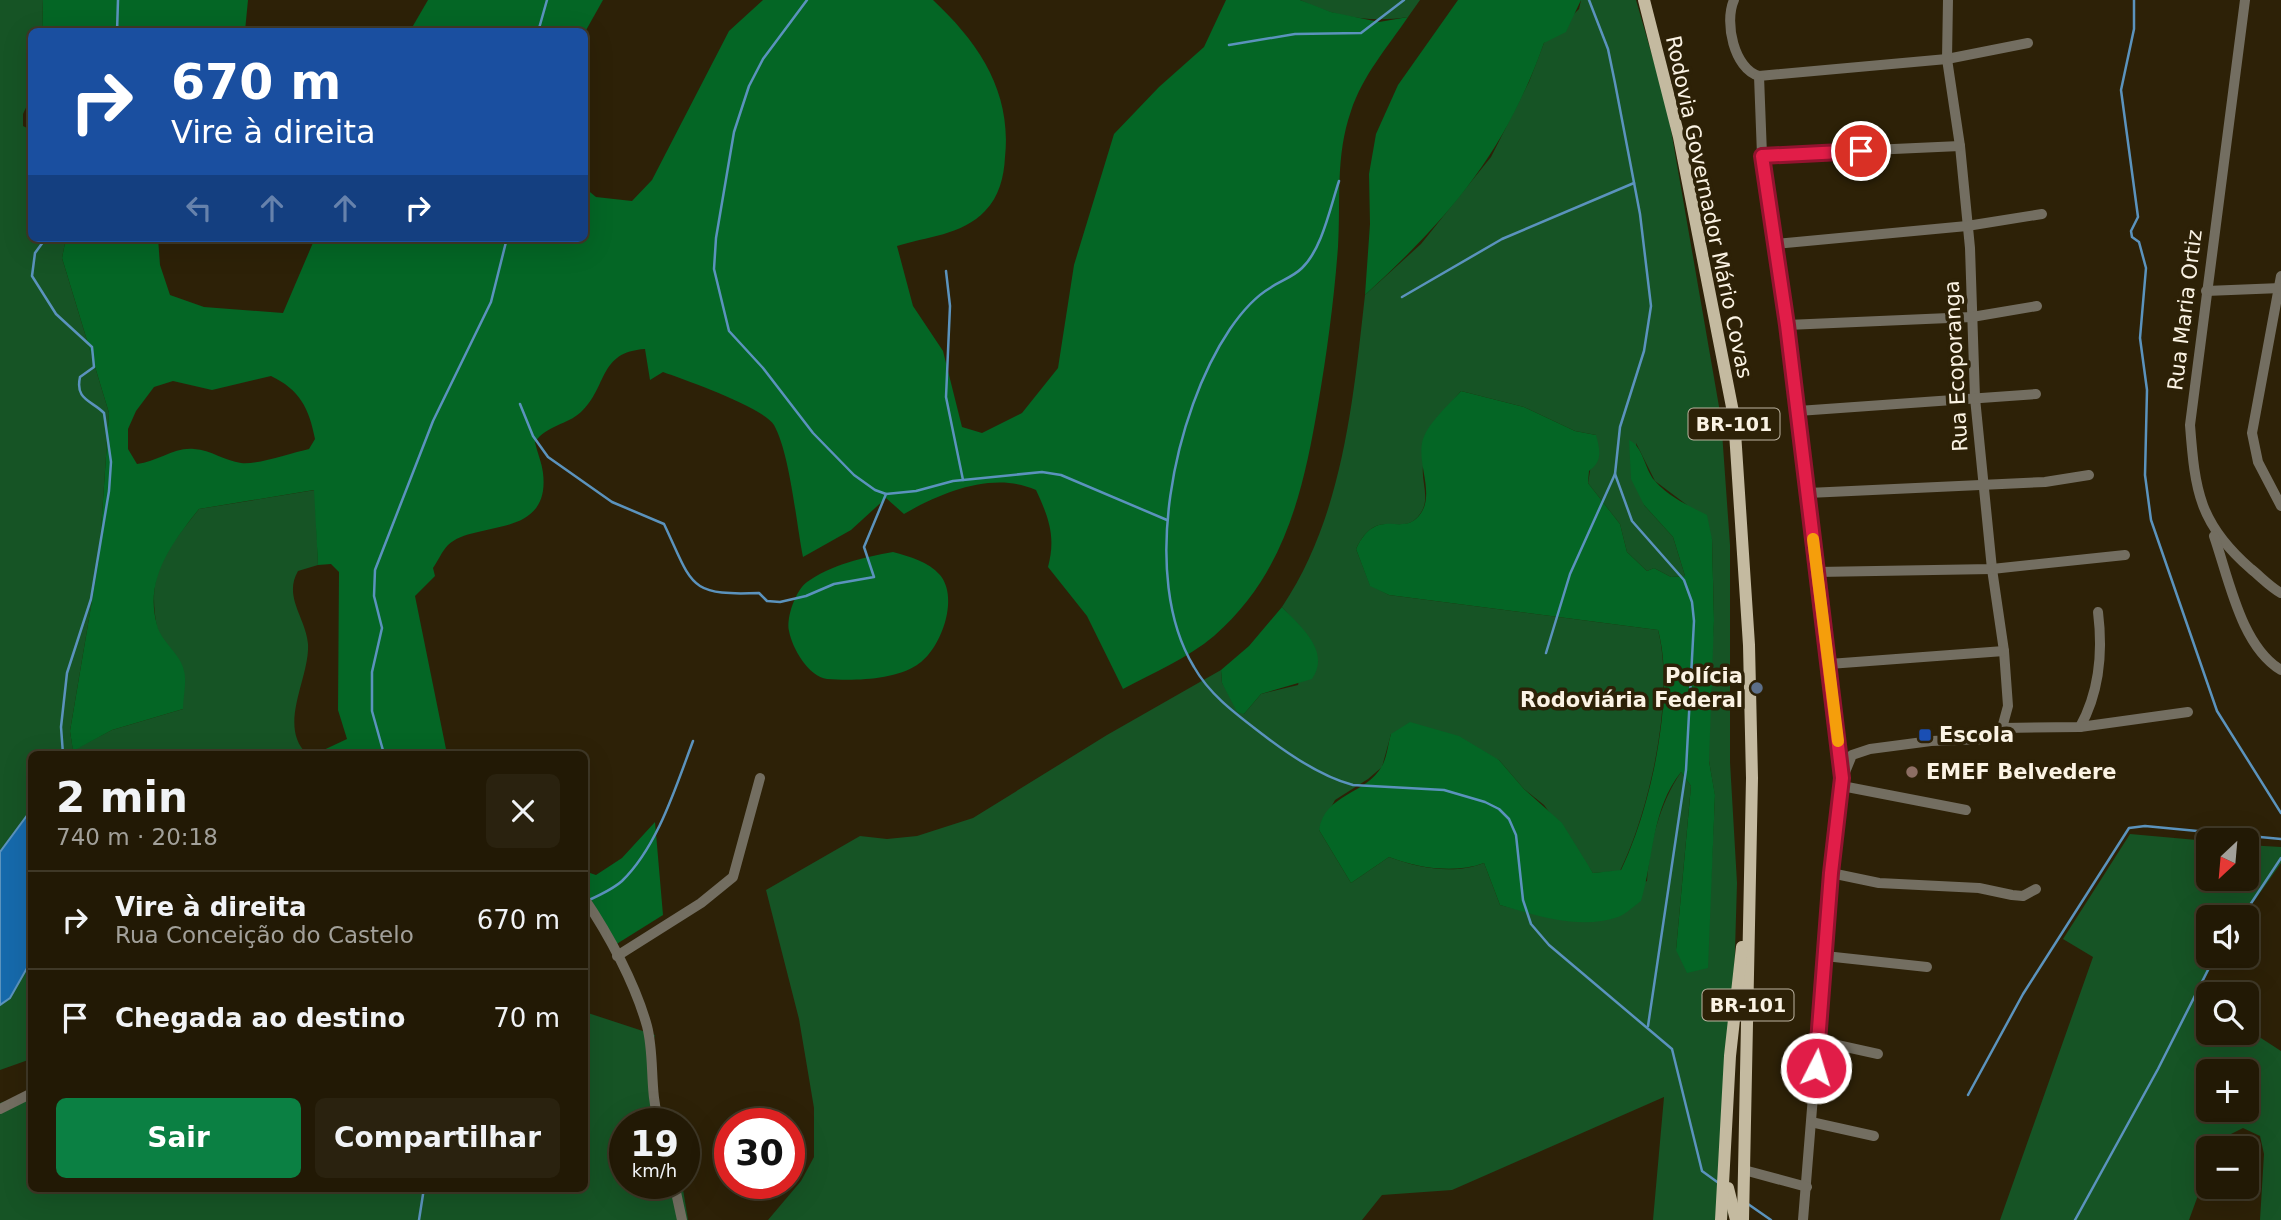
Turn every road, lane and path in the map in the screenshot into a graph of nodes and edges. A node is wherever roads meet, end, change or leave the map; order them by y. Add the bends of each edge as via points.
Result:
1 (1644, 0) edge
2 (1734, 0) edge
3 (1948, 0) edge
4 (2245, 0) edge
5 (2028, 43) dead end
6 (1947, 59) junction
7 (1756, 75) junction
8 (1960, 146) junction
9 (1762, 156) junction
10 (2042, 214) dead end
11 (1967, 226) junction
12 (1775, 244) junction
13 (2280, 284) edge
14 (2206, 291) junction
15 (2037, 306) dead end
16 (1972, 317) junction
17 (1787, 325) junction
18 (2036, 394) dead end
19 (1975, 398) junction
20 (1798, 411) junction
21 (2089, 475) dead end
22 (1983, 483) junction
23 (1808, 494) junction
24 (2281, 506) edge
25 (2210, 526) junction
26 (2125, 555) dead end
27 (1992, 569) junction
28 (1817, 572) junction
29 (2281, 593) edge
30 (2098, 612) dead end
31 (2004, 651) junction
32 (1829, 664) junction
33 (2281, 670) edge
34 (2188, 712) dead end
35 (2080, 727) junction
36 (2002, 729) junction
37 (760, 778) dead end
38 (1842, 782) junction
39 (1966, 810) dead end
40 (1752, 856) junction
41 (1831, 873) junction
42 (2036, 889) dead end
43 (588, 905) edge
44 (617, 956) junction
45 (1825, 956) junction
46 (1927, 967) dead end
47 (1819, 1041) junction
48 (1878, 1054) dead end
49 (28, 1095) edge
50 (656, 1108) edge
51 (0, 1109) edge
52 (1811, 1122) junction
53 (1874, 1136) dead end
54 (1726, 1142) junction
55 (1744, 1170) junction
56 (1807, 1187) junction
57 (677, 1199) edge
58 (682, 1220) edge
59 (1721, 1220) edge
60 (1735, 1220) edge
61 (1743, 1220) edge
62 (1803, 1220) edge

1 - 40 main road, Rodovia Governador Mário Covas / BR-101 via 1679,137 1734,417 1749,645
2 - 7 street via 1731,20 1740,64
3 - 6 street, Rua Ecoporanga
4 - 14 street, Rua Maria Ortiz
5 - 6 street
6 - 7 street
6 - 8 street, Rua Ecoporanga
7 - 9 street
8 - 9 street
8 - 11 street, Rua Ecoporanga
9 - 12 street
10 - 11 street
11 - 12 street
11 - 16 street, Rua Ecoporanga
12 - 17 street
13 - 14 street
13 - 24 street via 2252,433 2258,462
14 - 25 street, Rua Maria Ortiz via 2190,425 2194,478
15 - 16 street
16 - 17 street
16 - 19 street, Rua Ecoporanga
17 - 20 street
18 - 19 street
19 - 20 street
19 - 22 street, Rua Ecoporanga
20 - 23 street
21 - 22 street via 2045,482
22 - 23 street
22 - 27 street, Rua Ecoporanga
23 - 28 street
25 - 29 street, Rua Maria Ortiz via 2229,550
25 - 33 street via 2252,643 2267,662
26 - 27 street
27 - 28 street
27 - 31 street, Rua Ecoporanga
28 - 32 street
30 - 35 street via 2102,641 2096,690
31 - 32 street
31 - 36 street, Rua Ecoporanga via 2008,706
32 - 38 street
34 - 35 street
35 - 36 street
36 - 38 street via 1986,739 1870,749 1852,755
37 - 44 street via 733,877
38 - 39 street
38 - 41 street
40 - 54 main road via 1730,1056
40 - 55 main road, Rodovia Governador Mário Covas / BR-101
41 - 42 street via 1879,883 1979,888 2023,896
41 - 45 street
43 - 44 street
44 - 50 street via 647,1027
45 - 46 street
45 - 47 street
47 - 48 street
47 - 52 street
49 - 51 street
52 - 53 street
52 - 56 street
54 - 59 main road
54 - 60 main road via 1728,1192
55 - 56 street
55 - 61 main road, Rodovia Governador Mário Covas / BR-101
56 - 62 street
57 - 58 street

